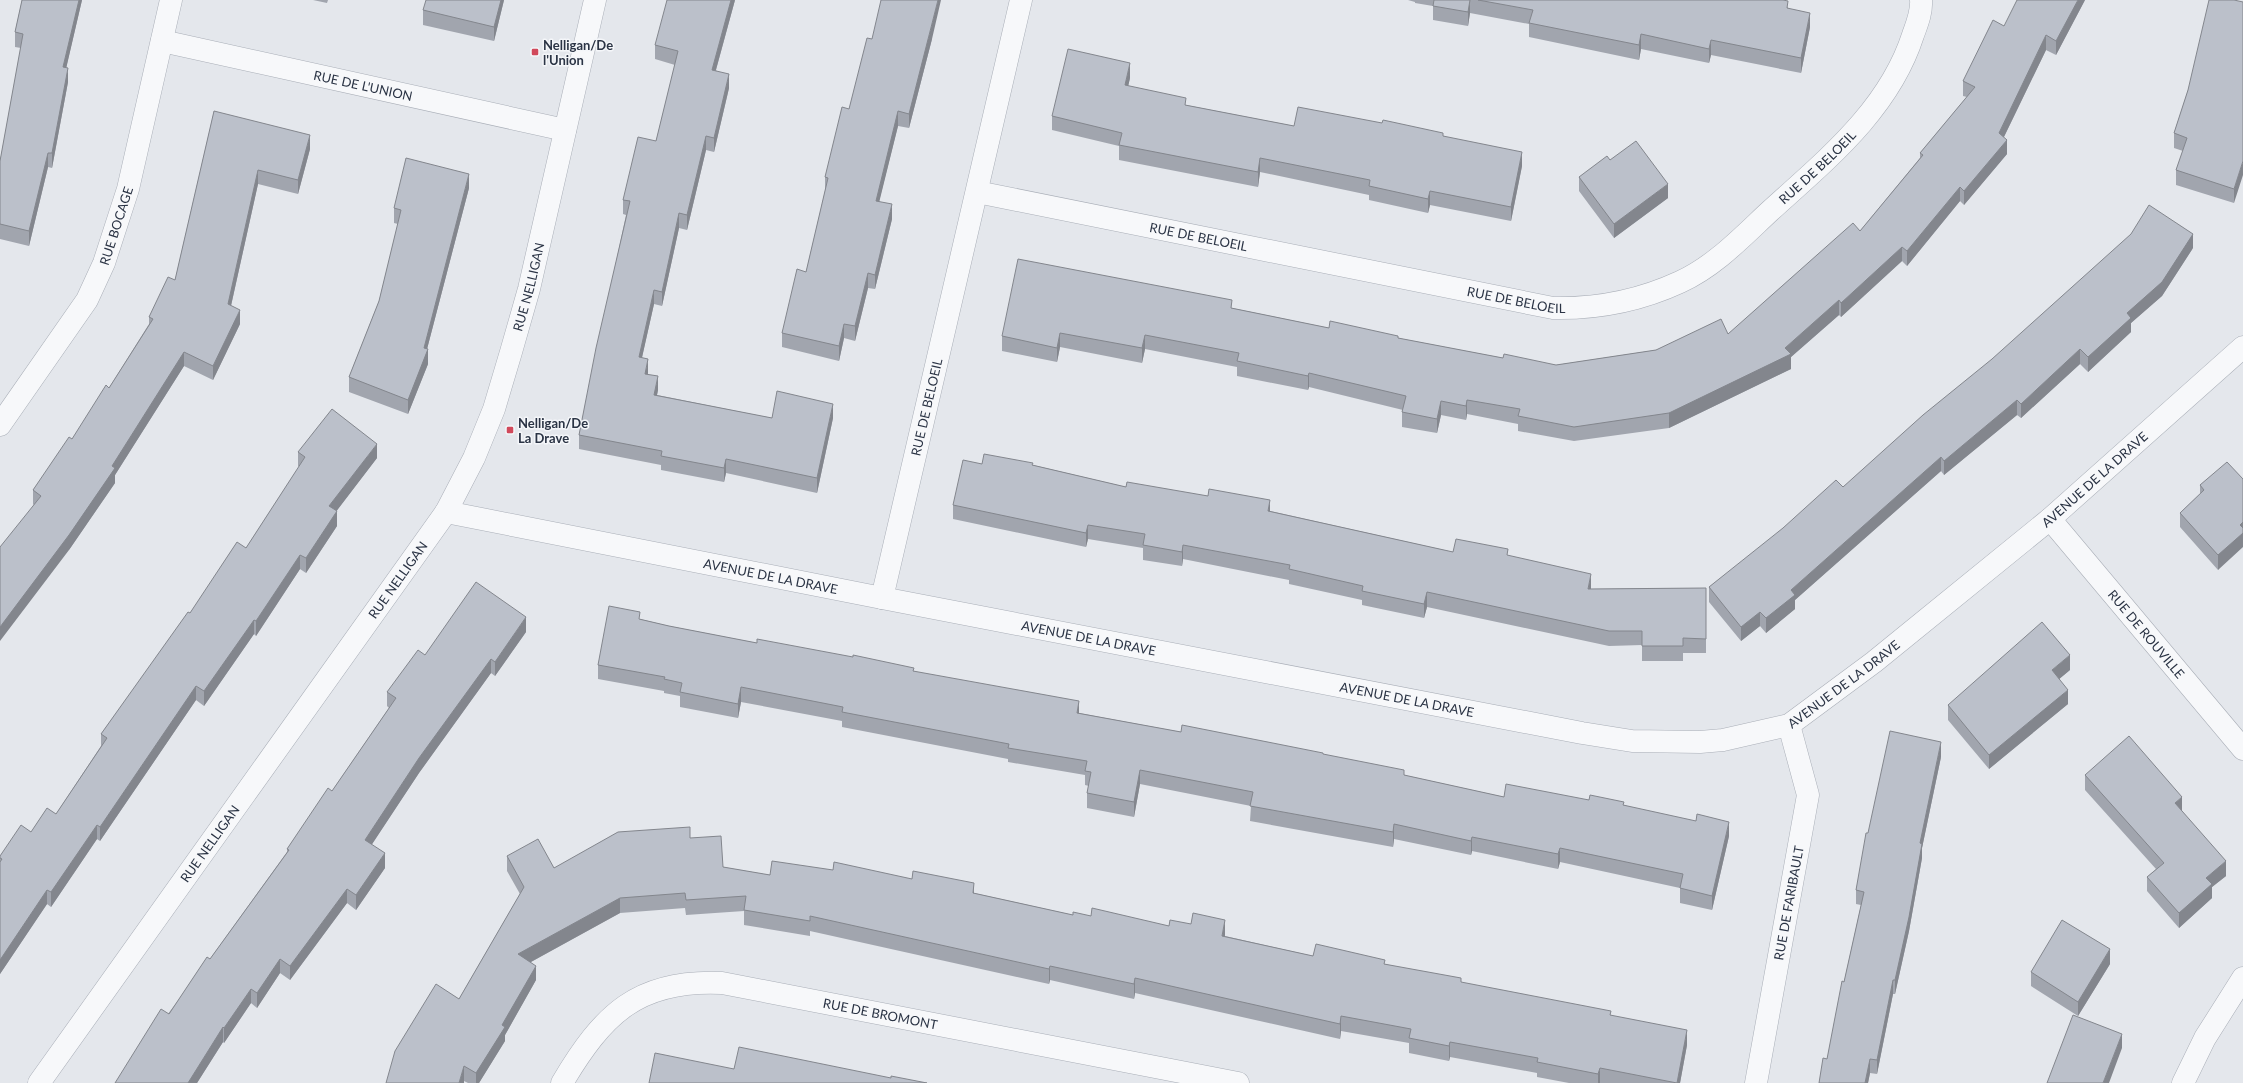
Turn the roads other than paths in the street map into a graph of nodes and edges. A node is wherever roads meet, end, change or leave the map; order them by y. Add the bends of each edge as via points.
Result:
1 (171, 0) edge
2 (595, 0) edge
3 (1021, 0) edge
4 (1921, 0) edge
5 (162, 41) junction
6 (565, 130) junction
7 (977, 192) junction
8 (2243, 347) edge
9 (0, 425) edge
10 (446, 512) junction
11 (2050, 519) junction
12 (882, 598) junction
13 (1789, 724) junction
14 (2243, 749) edge
15 (2243, 978) edge
16 (39, 1083) edge
17 (562, 1083) edge
18 (1238, 1083) edge
19 (1756, 1083) edge
20 (2183, 1083) edge

1 - 5 street, RUE BOCAGE
2 - 6 street, RUE NELLIGAN
3 - 7 street, RUE DE BELOEIL
4 - 7 street, RUE DE BELOEIL via 1918,20 1898,74 1876,106 1829,158 1715,261 1681,281 1617,303 1585,309 1554,308
5 - 6 street, RUE DE L'UNION
5 - 9 street, RUE BOCAGE via 128,189 104,263 87,300
6 - 10 street, RUE NELLIGAN via 529,289 494,409 474,458
7 - 12 street, RUE DE BELOEIL
8 - 11 street, AVENUE DE LA DRAVE
10 - 12 street, AVENUE DE LA DRAVE
10 - 16 street, RUE NELLIGAN
11 - 13 street, AVENUE DE LA DRAVE via 1874,662
11 - 14 street, RUE DE ROUVILLE
12 - 13 street, AVENUE DE LA DRAVE via 1574,732 1632,741 1723,740
13 - 19 street, RUE DE FARIBAULT via 1808,795
15 - 20 street via 2205,1038
17 - 18 street, RUE DE BROMONT via 582,1049 620,1010 641,997 666,987 694,982 722,983

